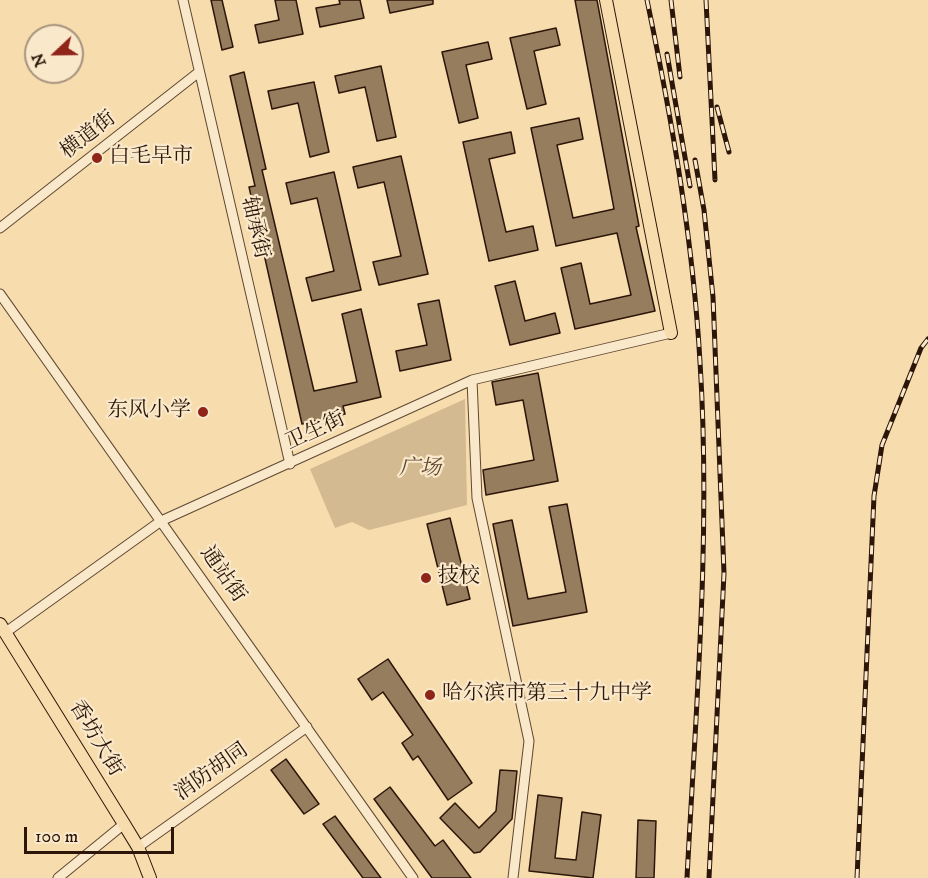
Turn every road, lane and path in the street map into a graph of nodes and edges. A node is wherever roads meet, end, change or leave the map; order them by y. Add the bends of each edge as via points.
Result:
1 (183, 0) edge
2 (606, 0) edge
3 (200, 72) junction
4 (0, 228) edge
5 (0, 294) edge
6 (670, 333) joint
7 (472, 380) junction
8 (290, 464) junction
9 (161, 521) junction
10 (3, 628) edge
11 (307, 727) junction
12 (124, 824) junction
13 (138, 848) junction
14 (58, 878) edge
15 (150, 878) edge
16 (413, 878) edge
17 (513, 878) edge

1 - 3 street, 轴承街
2 - 6 main road
3 - 4 street, 横道街
3 - 8 street, 轴承街
5 - 9 street, 通站街
6 - 7 street, 卫生街
7 - 8 street, 卫生街
7 - 17 street via 477,498 529,741
8 - 9 street, 卫生街
9 - 10 street, 卫生街
9 - 11 street, 通站街
10 - 12 main road, 香坊大街
11 - 13 street, 消防胡同
11 - 16 street, 通站街
12 - 13 main road, 香坊大街
12 - 14 street
13 - 15 main road, 香坊大街

